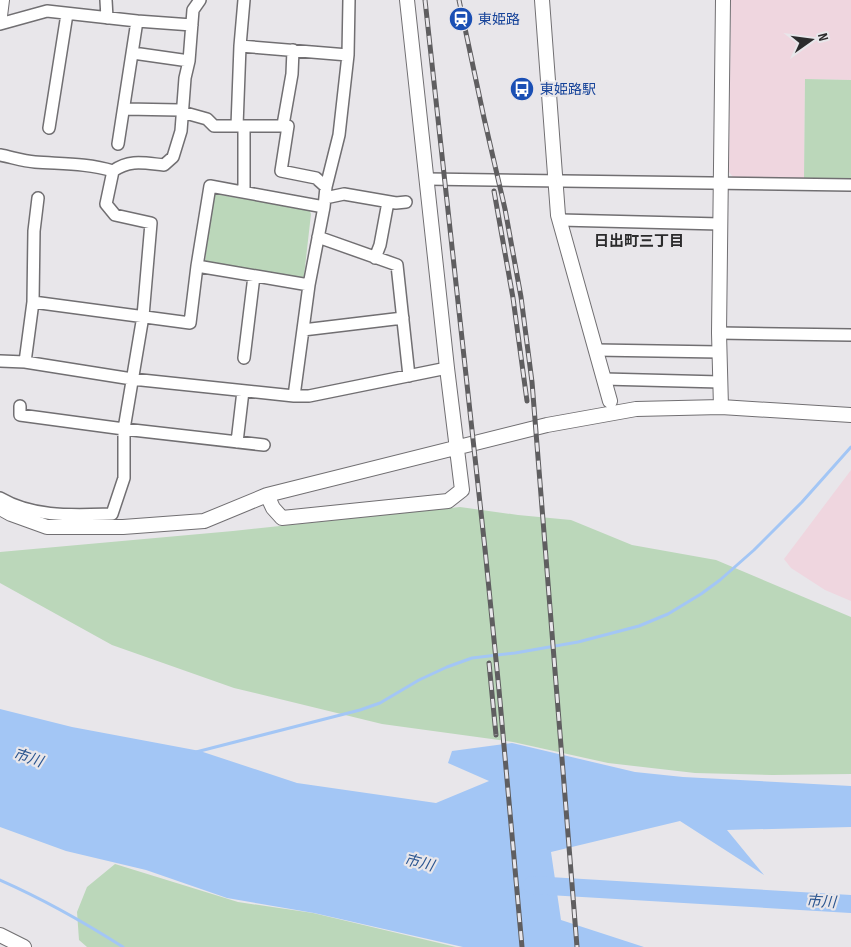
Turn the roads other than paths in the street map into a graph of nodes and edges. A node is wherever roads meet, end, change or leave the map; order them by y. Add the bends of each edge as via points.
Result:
1 (2, 0) edge
2 (106, 0) edge
3 (200, 0) edge
4 (244, 0) edge
5 (349, 0) edge
6 (407, 0) edge
7 (542, 0) edge
8 (723, 0) edge
9 (67, 14) junction
10 (0, 16) edge
11 (107, 18) junction
12 (137, 21) junction
13 (0, 24) edge
14 (192, 25) junction
15 (240, 46) junction
16 (293, 50) junction
17 (133, 53) junction
18 (348, 55) junction
19 (189, 61) junction
20 (125, 109) junction
21 (182, 112) junction
22 (283, 125) junction
23 (240, 126) junction
24 (49, 128) dead end
25 (118, 144) dead end
26 (0, 155) edge
27 (113, 171) junction
28 (427, 179) junction
29 (555, 180) junction
30 (721, 183) junction
31 (851, 185) edge
32 (244, 192) junction
33 (38, 198) dead end
34 (325, 198) junction
35 (388, 202) junction
36 (406, 202) dead end
37 (560, 220) junction
38 (720, 224) junction
39 (318, 237) junction
40 (375, 258) junction
41 (197, 266) junction
42 (254, 276) junction
43 (309, 285) junction
44 (33, 302) junction
45 (143, 316) junction
46 (403, 318) junction
47 (303, 330) junction
48 (719, 333) junction
49 (851, 335) edge
50 (596, 350) junction
51 (719, 352) junction
52 (244, 358) dead end
53 (0, 361) edge
54 (25, 362) junction
55 (447, 368) junction
56 (409, 376) junction
57 (132, 379) junction
58 (604, 379) junction
59 (720, 382) junction
60 (243, 391) junction
61 (294, 396) junction
62 (610, 401) dead end
63 (20, 406) dead end
64 (721, 407) junction
65 (851, 414) edge
66 (124, 429) junction
67 (237, 442) junction
68 (264, 445) dead end
69 (458, 447) junction
70 (267, 495) junction
71 (0, 498) edge
72 (8, 509) edge
73 (0, 935) edge
74 (24, 947) edge

1 - 10 street
2 - 11 street
3 - 14 street via 193,10
4 - 15 street
5 - 18 street
6 - 28 street
7 - 29 street
8 - 30 street
9 - 11 street
9 - 13 street via 47,11
9 - 24 street
11 - 12 street
12 - 14 street
12 - 17 street
14 - 19 street
15 - 16 street
15 - 23 street
16 - 18 street
16 - 22 street
17 - 19 street
17 - 20 street
18 - 34 street via 339,135
19 - 21 street
20 - 21 street
20 - 25 street
21 - 23 street via 207,119 214,126
21 - 27 street via 174,157 164,165 132,162
22 - 23 street
22 - 34 street via 288,126 281,171 316,178
23 - 32 street
26 - 27 street
27 - 45 street via 106,204 114,216 151,223
28 - 29 street
28 - 55 street
29 - 30 street
29 - 37 street
30 - 31 street
30 - 38 street
32 - 34 street
32 - 41 street via 210,186
33 - 44 street
34 - 35 street via 344,194
34 - 39 street
35 - 36 street
35 - 40 street
37 - 38 street
37 - 50 street
38 - 48 street
39 - 40 street
39 - 43 street
40 - 46 street via 398,266
41 - 42 street
41 - 45 street via 190,323
42 - 43 street
42 - 52 street
43 - 47 street
44 - 45 street
44 - 54 street
45 - 57 street
46 - 47 street
46 - 56 street
47 - 61 street
48 - 49 street
48 - 51 street
50 - 51 street
50 - 58 street
51 - 59 street
53 - 54 street
54 - 57 street
55 - 56 street
55 - 69 street
56 - 61 street via 309,396
57 - 60 street
57 - 66 street
58 - 59 street
58 - 62 street
59 - 64 street
60 - 61 street
60 - 67 street
63 - 66 street via 20,415
64 - 65 street
64 - 69 street via 636,408
66 - 67 street
66 - 72 street via 124,478 112,514 66,516
67 - 68 street
69 - 70 street
69 - 70 street via 462,490 448,501 282,518
70 - 72 street via 204,521 123,528 47,527
71 - 72 street
73 - 74 street

